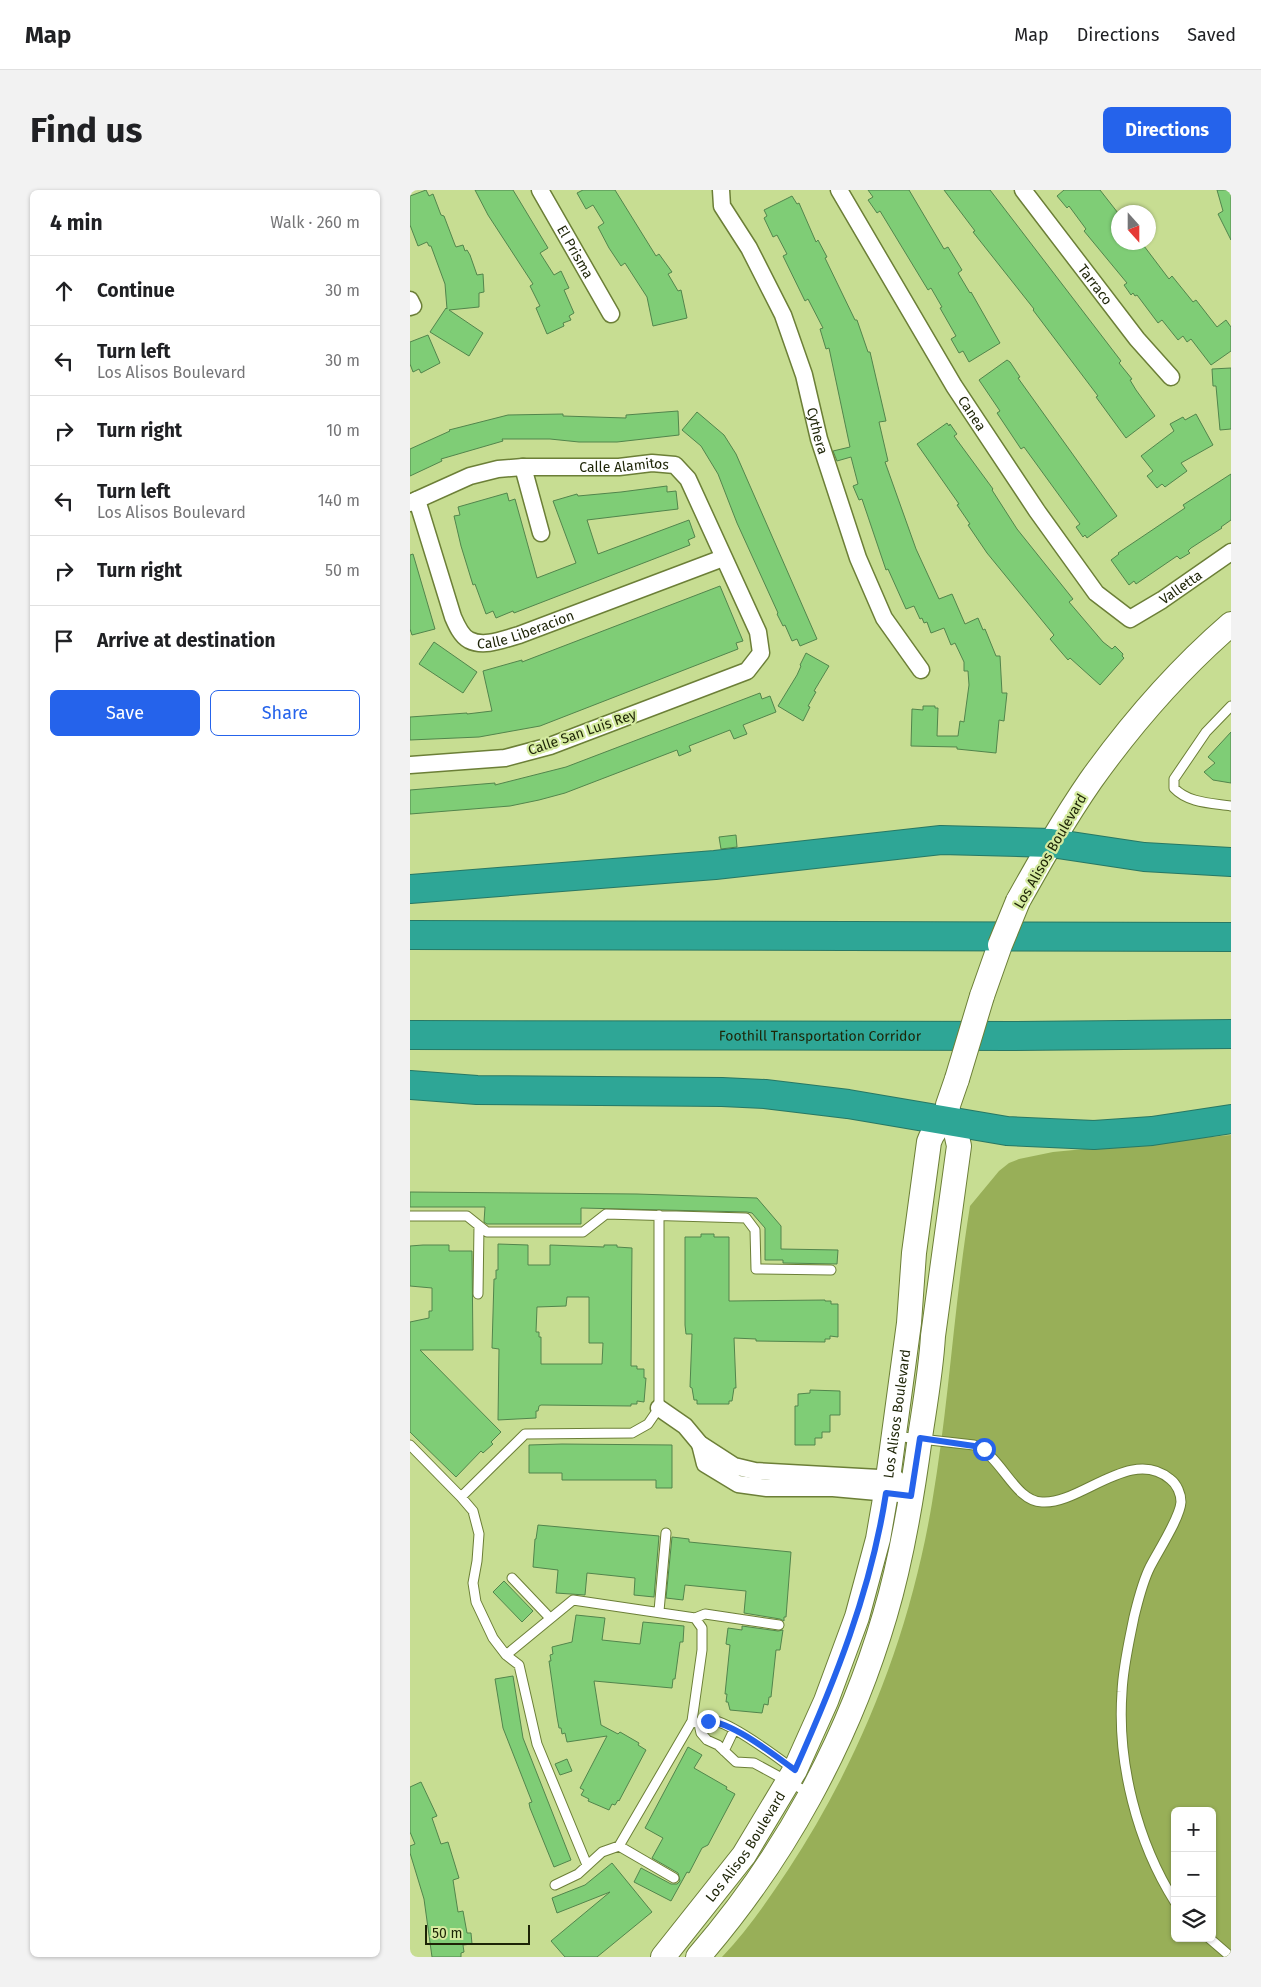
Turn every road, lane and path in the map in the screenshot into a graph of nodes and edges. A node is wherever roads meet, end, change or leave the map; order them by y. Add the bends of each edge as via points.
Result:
1 (540, 190) edge
2 (721, 190) edge
3 (839, 190) edge
4 (1023, 190) edge
5 (410, 300) edge
6 (410, 307) edge
7 (611, 314) dead end
8 (1171, 377) dead end
9 (523, 467) junction
10 (414, 501) edge
11 (541, 533) dead end
12 (1231, 552) edge
13 (723, 558) junction
14 (1130, 619) joint
15 (1231, 624) edge
16 (921, 670) dead end
17 (747, 671) joint
18 (1231, 706) edge
19 (410, 765) edge
20 (1231, 806) edge
21 (1051, 843) junction
22 (1231, 862) edge
23 (410, 889) edge
24 (410, 935) edge
25 (1231, 937) edge
26 (1231, 1034) edge
27 (410, 1035) edge
28 (410, 1086) edge
29 (1231, 1119) edge
30 (947, 1121) junction
31 (659, 1215) junction
32 (410, 1216) edge
33 (479, 1226) junction
34 (832, 1270) dead end
35 (478, 1294) dead end
36 (659, 1408) junction
37 (894, 1436) junction
38 (920, 1438) junction
39 (410, 1445) edge
40 (887, 1486) junction
41 (913, 1488) junction
42 (461, 1497) junction
43 (666, 1533) dead end
44 (512, 1578) dead end
45 (659, 1611) junction
46 (550, 1618) junction
47 (695, 1618) junction
48 (779, 1625) dead end
49 (506, 1655) junction
50 (696, 1723) junction
51 (734, 1730) junction
52 (724, 1751) junction
53 (804, 1779) junction
54 (619, 1846) junction
55 (587, 1864) junction
56 (674, 1878) dead end
57 (555, 1885) dead end
58 (1172, 1897) edge
59 (1214, 1942) edge
60 (663, 1957) edge
61 (698, 1957) edge
62 (1231, 1957) edge

1 - 7 street, El Prisma
2 - 16 street, Cythera via 722,206 749,248 782,315 804,376 819,439 858,558 884,618
3 - 14 street, Canea via 954,386 1037,511 1096,593
4 - 8 street, Tarraco via 1137,339
5 - 6 street
9 - 10 street, Calle Alamitos via 470,476
9 - 11 street
9 - 13 street, Calle Alamitos via 675,465 688,479
10 - 13 street, Calle Liberacion via 452,617 468,640 489,643 519,635
12 - 14 street, Valletta
13 - 17 street, Calle Alamitos via 758,632 761,653
15 - 21 main road, Los Alisos Boulevard via 1126,735 1091,781
17 - 19 street, Calle San Luis Rey via 550,746 504,758
18 - 20 lane via 1206,732 1174,779 1174,788 1189,799
21 - 22 highway via 1144,857
21 - 23 highway via 941,840 714,865
21 - 30 main road, Los Alisos Boulevard, bridge via 1018,901 1000,945 948,1105
24 - 25 highway
26 - 27 highway, Foothill Transportation Corridor
28 - 30 highway via 766,1094
29 - 30 highway via 1152,1131 1094,1135 1007,1131
30 - 37 main road, Los Alisos Boulevard via 938,1127 929,1142
30 - 38 main road, Los Alisos Boulevard via 955,1128 959,1146
31 - 33 lane via 606,1214 583,1232 487,1232
31 - 34 lane via 746,1218 755,1230 756,1269
31 - 36 lane
32 - 33 lane via 467,1216
33 - 35 lane
36 - 40 street via 685,1426 700,1444 734,1466
36 - 42 lane via 648,1424 632,1433 525,1434
37 - 38 lane
37 - 40 main road, Los Alisos Boulevard
38 - 41 main road, Los Alisos Boulevard
38 - 58 lane via 984,1449 1022,1494 1042,1502 1070,1495 1127,1471 1152,1470 1170,1478 1176,1485 1181,1504 1149,1569 1134,1620 1122,1691 1121,1719 1130,1792 1154,1862
39 - 42 lane
40 - 41 street
40 - 53 main road, Los Alisos Boulevard via 878,1539 857,1617 826,1701
41 - 53 main road, Los Alisos Boulevard via 886,1615 851,1712
42 - 49 lane via 474,1512 479,1534 473,1583 476,1602 493,1638
43 - 45 lane
44 - 46 lane
45 - 46 lane via 573,1600
45 - 47 lane
46 - 49 lane
47 - 48 lane via 705,1614
47 - 50 lane via 702,1628
49 - 55 lane via 519,1665 537,1744
50 - 51 lane via 717,1722
50 - 52 lane via 707,1740
50 - 54 lane
51 - 52 lane
51 - 53 lane
52 - 53 lane via 736,1762 754,1763
53 - 60 main road, Los Alisos Boulevard
53 - 61 main road, Los Alisos Boulevard via 782,1846
54 - 55 lane via 602,1852
54 - 56 lane
55 - 57 lane via 578,1874
59 - 62 lane

